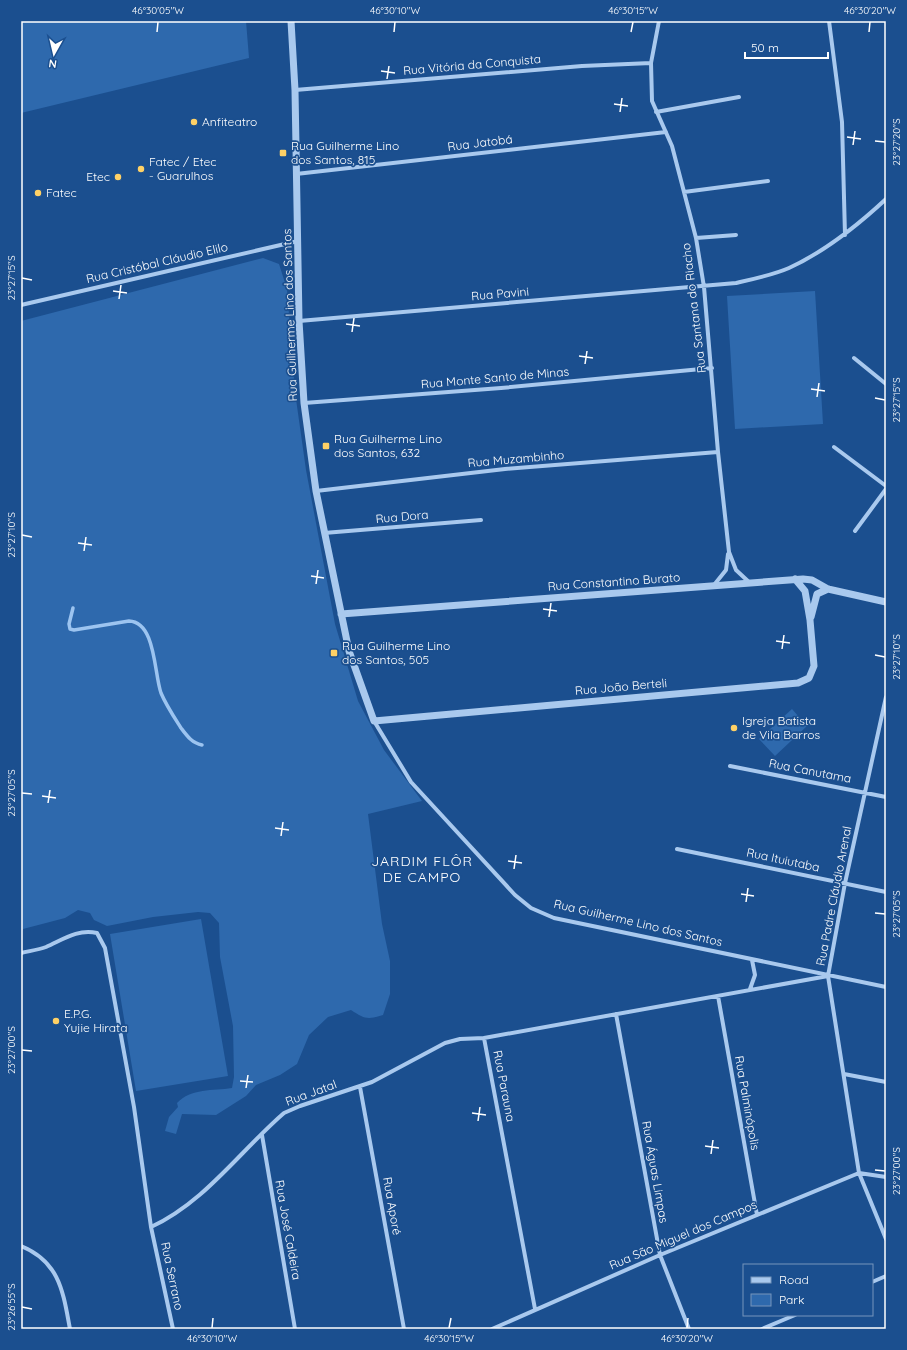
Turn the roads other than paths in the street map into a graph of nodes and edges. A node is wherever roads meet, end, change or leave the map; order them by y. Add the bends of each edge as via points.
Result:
1 (291, 21) edge
2 (659, 21) edge
3 (829, 21) edge
4 (651, 63) junction
5 (295, 90) junction
6 (740, 97) dead end
7 (656, 112) junction
8 (666, 132) junction
9 (296, 174) junction
10 (768, 180) dead end
11 (684, 192) junction
12 (886, 199) edge
13 (736, 235) dead end
14 (845, 235) junction
15 (696, 238) junction
16 (298, 241) junction
17 (704, 287) junction
18 (21, 305) edge
19 (299, 321) junction
20 (854, 358) dead end
21 (712, 368) junction
22 (886, 384) edge
23 (304, 403) junction
24 (834, 447) dead end
25 (718, 452) junction
26 (886, 488) edge
27 (316, 491) junction
28 (481, 520) dead end
29 (855, 531) dead end
30 (324, 534) junction
31 (729, 552) junction
32 (795, 579) junction
33 (750, 583) junction
34 (712, 586) junction
35 (828, 589) junction
36 (886, 602) edge
37 (341, 614) junction
38 (810, 620) junction
39 (886, 697) edge
40 (885, 705) edge
41 (374, 721) junction
42 (730, 766) dead end
43 (865, 792) junction
44 (886, 796) edge
45 (677, 849) dead end
46 (845, 883) junction
47 (886, 892) edge
48 (21, 953) edge
49 (752, 960) junction
50 (828, 976) junction
51 (886, 987) edge
52 (750, 989) junction
53 (718, 996) junction
54 (616, 1014) junction
55 (484, 1038) junction
56 (844, 1074) junction
57 (886, 1082) edge
58 (360, 1087) junction
59 (262, 1135) junction
60 (859, 1173) junction
61 (886, 1177) edge
62 (757, 1214) junction
63 (151, 1227) junction
64 (886, 1238) edge
65 (21, 1246) edge
66 (660, 1255) junction
67 (886, 1276) edge
68 (873, 1282) edge
69 (535, 1309) junction
70 (793, 1316) edge
71 (70, 1329) edge
72 (173, 1329) edge
73 (295, 1329) edge
74 (404, 1329) edge
75 (492, 1329) edge
76 (689, 1329) edge
77 (762, 1329) edge

1 - 5 street, Rua Guilherme Lino dos Santos
2 - 4 street, Rua Santana do Riacho
3 - 14 street via 842,122
4 - 5 street, Rua Vitória da Conquista via 582,66
4 - 7 street, Rua Santana do Riacho via 652,101
5 - 9 street, Rua Guilherme Lino dos Santos
6 - 7 street
7 - 8 street, Rua Santana do Riacho
8 - 9 street, Rua Jatobá
8 - 11 street, Rua Santana do Riacho
9 - 16 street, Rua Guilherme Lino dos Santos
10 - 11 street
11 - 15 street, Rua Santana do Riacho
12 - 14 street, Rua Pavini
13 - 15 street
14 - 17 street, Rua Pavini via 788,268 736,283
15 - 17 street, Rua Santana do Riacho
16 - 18 street, Rua Cristóbal Cláudio Elilo
16 - 19 street, Rua Guilherme Lino dos Santos
17 - 19 street, Rua Pavini
17 - 21 street, Rua Santana do Riacho
19 - 23 street, Rua Guilherme Lino dos Santos
20 - 22 street
21 - 23 street, Rua Monte Santo de Minas
21 - 25 street, Rua Santana do Riacho
23 - 27 street, Rua Guilherme Lino dos Santos
24 - 26 street
25 - 27 street, Rua Muzambinho via 505,469
25 - 31 street, Rua Santana do Riacho
26 - 29 street
27 - 30 street, Rua Guilherme Lino dos Santos
28 - 30 street, Rua Dora
30 - 37 street, Rua Guilherme Lino dos Santos
31 - 33 street, Rua Santana do Riacho via 736,570
31 - 34 street, Rua Santana do Riacho via 726,570
32 - 33 street, Rua Constantino Burato
32 - 35 street, Rua Constantino Burato via 812,580
32 - 38 street, Rua João Berteli via 805,591
33 - 34 street, Rua Constantino Burato
34 - 37 street, Rua Constantino Burato
35 - 36 street, Rua Constantino Burato
35 - 38 street, Rua João Berteli via 817,594
37 - 41 street, Rua Guilherme Lino dos Santos via 349,651
38 - 41 street, Rua João Berteli via 814,666 809,678 798,683
39 - 40 street, Rua Padre Cláudio Arenal
40 - 43 street, Rua Padre Cláudio Arenal
41 - 49 street, Rua Guilherme Lino dos Santos via 411,782 531,908 554,918
42 - 43 street, Rua Canutama
43 - 44 street, Rua Canutama
43 - 46 street, Rua Padre Cláudio Arenal
45 - 46 street, Rua Ituiutaba
46 - 47 street, Rua Ituiutaba
46 - 50 street, Rua Padre Cláudio Arenal
48 - 63 street, Rua Serrano via 44,948 76,932 86,931 97,933 105,948 134,1107
49 - 50 street, Rua Guilherme Lino dos Santos
49 - 52 street via 755,975
50 - 51 street, Rua Guilherme Lino dos Santos
50 - 52 street, Rua Parauna
50 - 56 street, Rua Padre Cláudio Arenal
52 - 53 street, Rua Parauna
53 - 54 street, Rua Parauna
53 - 62 street, Rua Palminópolis
54 - 55 street, Rua Parauna
54 - 66 street, Rua Águas Limpas
55 - 58 street, Rua Jatal via 445,1043
55 - 69 street, Rua Parauna
56 - 57 street
56 - 60 street, Rua Padre Cláudio Arenal
58 - 59 street, Rua Jatal via 293,1109
58 - 74 street, Rua Aporé
59 - 63 street, Rua Jatal via 194,1201
59 - 73 street, Rua José Caldeira
60 - 61 street
60 - 62 street, Rua São Miguel dos Campos
60 - 64 street, Rua Padre Cláudio Arenal
62 - 66 street, Rua São Miguel dos Campos
63 - 72 street, Rua Serrano
65 - 71 street via 42,1257 53,1270 61,1285
66 - 69 street, Rua São Miguel dos Campos
66 - 76 street, Rua Águas Limpas
67 - 68 street
69 - 75 street, Rua São Miguel dos Campos
70 - 77 street

